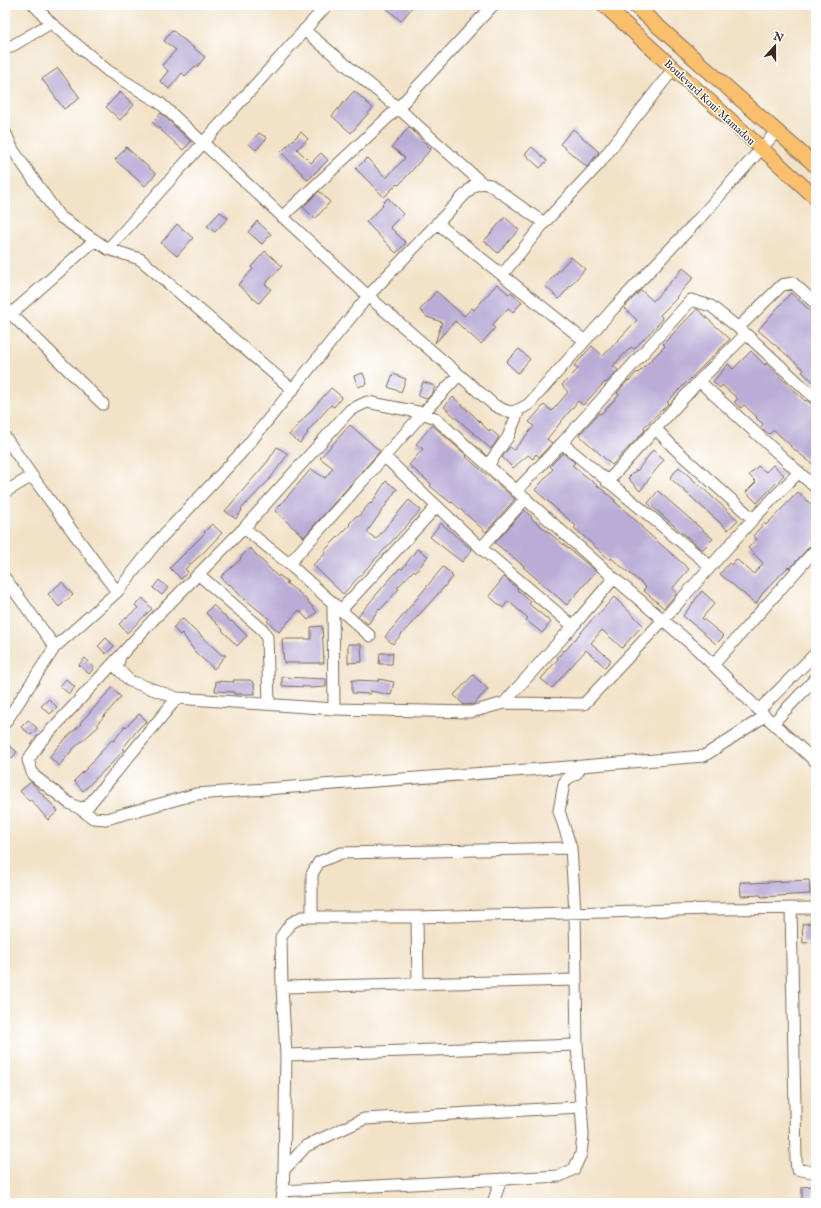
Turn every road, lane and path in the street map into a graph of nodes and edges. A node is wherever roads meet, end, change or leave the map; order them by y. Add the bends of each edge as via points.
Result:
1 (34, 5) edge
2 (327, 5) edge
3 (493, 5) edge
4 (604, 5) edge
5 (634, 5) edge
6 (50, 23) junction
7 (304, 30) junction
8 (5, 50) edge
9 (674, 68) junction
10 (398, 108) junction
11 (5, 132) edge
12 (776, 132) junction
13 (202, 144) junction
14 (761, 148) junction
15 (816, 166) edge
16 (482, 183) junction
17 (816, 198) edge
18 (282, 217) junction
19 (437, 223) junction
20 (544, 223) junction
21 (95, 240) junction
22 (108, 248) junction
23 (502, 275) junction
24 (368, 296) junction
25 (816, 304) edge
26 (8, 310) edge
27 (742, 331) junction
28 (585, 341) junction
29 (459, 375) junction
30 (699, 381) junction
31 (292, 390) junction
32 (816, 399) edge
33 (103, 404) dead end
34 (518, 410) junction
35 (423, 414) junction
36 (655, 428) junction
37 (5, 437) edge
38 (562, 443) junction
39 (385, 457) junction
40 (488, 465) junction
41 (799, 472) junction
42 (32, 476) junction
43 (607, 482) junction
44 (816, 488) edge
45 (516, 491) junction
46 (5, 492) edge
47 (526, 498) junction
48 (437, 506) junction
49 (753, 519) junction
50 (244, 528) junction
51 (481, 548) junction
52 (816, 549) edge
53 (289, 564) junction
54 (710, 566) junction
55 (198, 574) junction
56 (5, 578) edge
57 (614, 578) junction
58 (117, 592) junction
59 (337, 607) junction
60 (663, 620) junction
61 (573, 626) junction
62 (370, 636) dead end
63 (55, 647) junction
64 (816, 653) edge
65 (120, 656) junction
66 (713, 664) junction
67 (816, 678) edge
68 (177, 698) junction
69 (504, 703) junction
70 (269, 704) junction
71 (334, 709) junction
72 (766, 717) junction
73 (6, 721) edge
74 (816, 762) edge
75 (582, 766) junction
76 (79, 808) junction
77 (571, 848) junction
78 (791, 908) junction
79 (816, 908) edge
80 (576, 912) junction
81 (312, 917) junction
82 (417, 917) junction
83 (576, 980) junction
84 (418, 984) junction
85 (282, 988) junction
86 (577, 1045) junction
87 (286, 1055) junction
88 (580, 1107) junction
89 (284, 1170) junction
90 (816, 1173) edge
91 (501, 1179) junction
92 (282, 1191) junction
93 (282, 1203) edge
94 (493, 1203) edge

1 - 6 street
2 - 7 street
3 - 10 street
4 - 9 main road, Boulevard Koui Mamadou
5 - 12 main road, Boulevard Koui Mamadou
6 - 8 street
6 - 13 street via 108,71 160,103
7 - 10 street
7 - 13 street
9 - 14 main road, Boulevard Koui Mamadou
9 - 20 street via 598,165
10 - 16 street
10 - 18 street
11 - 21 street via 13,150 59,216
12 - 14 street
12 - 15 main road, Boulevard Koui Mamadou
13 - 18 street
13 - 22 street
14 - 17 main road, Boulevard Koui Mamadou
14 - 28 street
16 - 19 street via 473,186
16 - 20 street via 490,185
18 - 24 street
19 - 23 street
19 - 24 street
20 - 23 street
21 - 22 street
21 - 26 street
22 - 31 street via 140,259
23 - 28 street
24 - 29 street
24 - 31 street
25 - 27 street via 793,283 782,285
26 - 33 street
27 - 30 street
27 - 32 street
27 - 38 street via 711,306 691,300
28 - 34 street via 529,404
29 - 34 street via 494,405 506,412
29 - 35 street
30 - 36 street
30 - 41 street
31 - 58 street via 242,452 157,542
34 - 40 street via 508,437
35 - 39 street
35 - 40 street via 435,418
35 - 50 street via 367,402 350,410
36 - 43 street
36 - 49 street
37 - 42 street
38 - 43 street
38 - 45 street
39 - 48 street
39 - 53 street
40 - 45 street
41 - 44 street
41 - 49 street
42 - 46 street
42 - 58 street
43 - 54 street
45 - 47 street
47 - 51 street
47 - 57 street
48 - 51 street
48 - 59 street
49 - 54 street
50 - 53 street
50 - 55 street
51 - 61 street
52 - 66 street
53 - 59 street
54 - 60 street
55 - 65 street
55 - 70 street via 263,630 267,637
56 - 63 street
57 - 60 street
57 - 61 street
58 - 63 street
59 - 62 street
59 - 71 street
60 - 66 street
60 - 69 street via 584,704
61 - 69 street
63 - 73 street
64 - 72 street
65 - 68 street via 118,668 130,681
65 - 76 street via 42,740 28,760 34,775
66 - 72 street
67 - 72 street
68 - 70 street
68 - 76 street via 88,806
69 - 71 street via 471,712
70 - 71 street
72 - 74 street
72 - 75 street via 704,756
75 - 76 street via 196,794 106,819 93,818
75 - 77 street via 577,773 566,778 561,793 559,811
77 - 80 street
77 - 81 street via 341,853 319,862 312,874
78 - 79 street
78 - 80 street
78 - 90 street via 796,1160 797,1169
80 - 82 street
80 - 83 street
81 - 82 street
81 - 85 street via 302,917 290,923 281,937
82 - 84 street
83 - 84 street
83 - 86 street
84 - 85 street
85 - 87 street
86 - 87 street
86 - 88 street
87 - 89 street
88 - 89 street via 364,1119 306,1146
88 - 91 street via 582,1154 574,1169 560,1176
89 - 92 street
91 - 92 street
91 - 94 street
92 - 93 street

